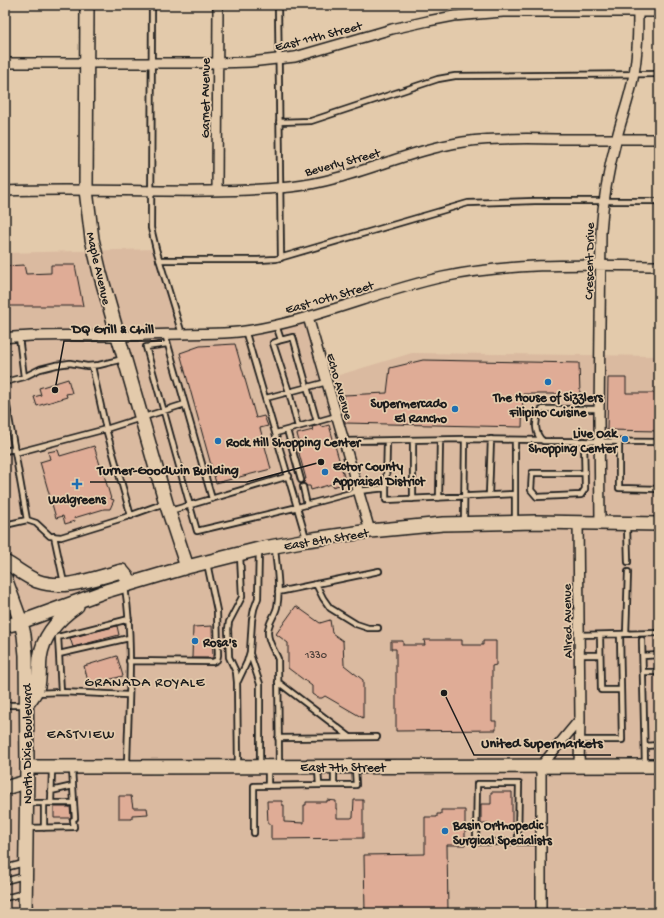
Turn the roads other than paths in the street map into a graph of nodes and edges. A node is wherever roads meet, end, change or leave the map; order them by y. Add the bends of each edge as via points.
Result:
1 (87, 5) edge
2 (152, 5) edge
3 (218, 5) edge
4 (278, 5) edge
5 (638, 8) edge
6 (659, 12) edge
7 (278, 60) junction
8 (5, 63) edge
9 (87, 63) junction
10 (152, 63) junction
11 (217, 63) junction
12 (634, 74) junction
13 (659, 74) edge
14 (279, 122) junction
15 (616, 139) junction
16 (659, 139) edge
17 (280, 188) junction
18 (86, 190) junction
19 (151, 190) junction
20 (217, 190) junction
21 (5, 191) edge
22 (659, 201) edge
23 (603, 202) junction
24 (281, 258) junction
25 (159, 260) junction
26 (600, 265) junction
27 (659, 266) edge
28 (308, 317) junction
29 (276, 324) junction
30 (245, 330) junction
31 (165, 334) junction
32 (182, 334) junction
33 (118, 336) junction
34 (19, 337) junction
35 (5, 338) edge
36 (281, 340) junction
37 (168, 344) junction
38 (124, 358) junction
39 (92, 366) junction
40 (24, 377) junction
41 (5, 382) edge
42 (327, 382) junction
43 (307, 387) junction
44 (289, 392) junction
45 (5, 395) edge
46 (266, 398) junction
47 (185, 404) junction
48 (599, 409) junction
49 (163, 411) junction
50 (336, 416) junction
51 (142, 419) junction
52 (317, 422) junction
53 (298, 427) junction
54 (106, 430) junction
55 (287, 430) junction
56 (276, 433) junction
57 (465, 439) junction
58 (413, 440) junction
59 (440, 440) junction
60 (491, 440) junction
61 (516, 440) junction
62 (542, 440) junction
63 (344, 441) junction
64 (387, 441) junction
65 (584, 441) junction
66 (600, 442) junction
67 (619, 442) junction
68 (659, 442) edge
69 (5, 451) edge
70 (14, 451) junction
71 (585, 474) junction
72 (289, 476) junction
73 (301, 480) dead end
74 (303, 488) dead end
75 (386, 488) junction
76 (659, 489) edge
77 (358, 491) junction
78 (515, 494) junction
79 (489, 495) junction
80 (465, 496) junction
81 (439, 498) junction
82 (212, 499) junction
83 (413, 499) junction
84 (189, 505) junction
85 (307, 505) junction
86 (168, 507) junction
87 (298, 508) junction
88 (131, 516) junction
89 (27, 520) junction
90 (515, 522) junction
91 (578, 522) junction
92 (464, 523) junction
93 (600, 523) junction
94 (627, 524) junction
95 (659, 524) edge
96 (5, 525) edge
97 (370, 531) junction
98 (54, 536) junction
99 (307, 540) junction
100 (275, 546) junction
101 (259, 549) junction
102 (240, 553) junction
103 (5, 562) edge
104 (207, 562) junction
105 (628, 562) dead end
106 (187, 567) junction
107 (379, 571) dead end
108 (628, 572) dead end
109 (5, 578) edge
110 (64, 584) junction
111 (316, 584) junction
112 (128, 585) junction
113 (278, 592) junction
114 (90, 598) junction
115 (129, 619) junction
116 (21, 622) junction
117 (5, 626) edge
118 (378, 628) dead end
119 (659, 633) edge
120 (600, 634) junction
121 (620, 634) junction
122 (626, 634) junction
123 (579, 635) junction
124 (129, 638) junction
125 (642, 640) dead end
126 (250, 652) junction
127 (59, 654) junction
128 (600, 654) junction
129 (579, 655) junction
130 (659, 655) edge
131 (643, 656) junction
132 (129, 661) junction
133 (643, 672) junction
134 (659, 672) edge
135 (237, 682) junction
136 (278, 682) junction
137 (621, 690) junction
138 (61, 692) junction
139 (34, 693) junction
140 (128, 695) junction
141 (5, 704) edge
142 (26, 705) junction
143 (580, 719) junction
144 (350, 737) junction
145 (377, 737) dead end
146 (278, 738) junction
147 (579, 740) junction
148 (645, 746) junction
149 (659, 746) edge
150 (334, 766) junction
151 (355, 766) junction
152 (541, 766) junction
153 (579, 766) junction
154 (646, 766) junction
155 (659, 766) edge
156 (27, 767) junction
157 (52, 767) junction
158 (72, 767) junction
159 (127, 767) junction
160 (238, 767) junction
161 (269, 767) junction
162 (318, 767) junction
163 (26, 782) junction
164 (319, 785) junction
165 (334, 785) junction
166 (73, 786) junction
167 (268, 786) junction
168 (5, 788) edge
169 (51, 791) junction
170 (51, 803) junction
171 (74, 803) junction
172 (26, 804) junction
173 (44, 804) junction
174 (25, 828) junction
175 (44, 828) junction
176 (254, 833) dead end
177 (518, 841) junction
178 (541, 842) junction
179 (5, 868) edge
180 (25, 869) junction
181 (5, 881) edge
182 (25, 892) junction
183 (5, 898) edge
184 (25, 913) edge
185 (541, 913) edge

1 - 9 main road, Maple Avenue
2 - 10 lane
3 - 11 street, Garnet Avenue
4 - 7 lane
5 - 6 street, East 11th Street
5 - 7 street, East 11th Street via 454,16
5 - 12 street, Crescent Drive
7 - 11 street, East 11th Street
7 - 14 lane
8 - 9 street, East 11th Street
9 - 10 street, East 11th Street
9 - 18 main road, Maple Avenue
10 - 11 street, East 11th Street
10 - 19 lane
11 - 20 street, Garnet Avenue
12 - 13 lane
12 - 14 lane via 446,77 311,121
12 - 15 street, Crescent Drive
14 - 17 lane
15 - 16 street, Beverly Street
15 - 17 street, Beverly Street via 533,138 464,142 321,182
15 - 23 street, Crescent Drive
17 - 20 street, Beverly Street
17 - 24 lane
18 - 19 street, Beverly Street
18 - 21 street, Beverly Street
18 - 33 main road, Maple Avenue via 92,239
19 - 20 street, Beverly Street
19 - 25 lane via 151,228
22 - 23 lane
23 - 24 lane via 468,203
23 - 26 street, Crescent Drive
24 - 25 lane
25 - 32 lane
26 - 27 street, East 10th Street
26 - 28 street, East 10th Street via 503,267 470,272 409,286
26 - 48 street, Crescent Drive
28 - 29 street, East 10th Street
28 - 42 street, Echo Avenue
29 - 30 street, East 10th Street
29 - 36 lane
30 - 32 street, East 10th Street via 214,334
30 - 46 lane
31 - 32 street, East 10th Street
31 - 33 street, East 10th Street
31 - 37 lane
33 - 34 street, East 10th Street
33 - 38 main road, Maple Avenue
34 - 35 street, East 10th Street
34 - 40 lane
36 - 43 lane via 293,337
36 - 44 lane via 273,343
37 - 47 lane
37 - 49 lane via 146,347
38 - 39 lane
38 - 51 main road, Maple Avenue
39 - 40 lane via 70,363 56,365
39 - 54 lane
40 - 41 lane
42 - 43 lane
42 - 50 street, Echo Avenue
43 - 44 lane
43 - 52 lane
44 - 46 lane
44 - 53 lane
45 - 70 lane
46 - 56 lane
47 - 49 lane
47 - 82 lane
48 - 62 lane via 543,409 537,416 536,432
48 - 66 street, Crescent Drive
49 - 51 lane
49 - 84 lane
50 - 52 lane
50 - 63 street, Echo Avenue
51 - 54 lane
51 - 86 main road, Maple Avenue
52 - 53 lane
53 - 55 lane
54 - 70 lane
54 - 88 lane
55 - 56 lane
55 - 73 lane
56 - 72 lane
57 - 59 lane
57 - 60 lane
57 - 80 lane
58 - 59 lane
58 - 64 lane
58 - 83 lane
59 - 81 lane
60 - 61 lane
60 - 79 lane
61 - 62 lane
61 - 78 lane
62 - 65 lane
63 - 64 lane
63 - 77 street, Echo Avenue
64 - 75 lane
65 - 66 lane
65 - 71 lane
66 - 67 lane
66 - 93 street, Crescent Drive
67 - 68 lane
67 - 76 lane via 619,488
69 - 70 lane
70 - 89 lane
71 - 71 lane via 532,473 531,490 537,497 581,495 585,489
72 - 82 lane
72 - 87 lane
74 - 85 lane
75 - 77 lane
75 - 83 lane via 386,500
77 - 85 lane
77 - 97 street, Echo Avenue
78 - 79 lane
78 - 90 lane
79 - 80 lane
80 - 81 lane
80 - 92 lane
81 - 83 lane
82 - 84 lane
84 - 86 lane
84 - 87 lane via 197,531
85 - 87 lane
86 - 88 lane
86 - 106 main road, Maple Avenue
87 - 99 lane
88 - 98 lane via 61,537
89 - 96 lane
89 - 98 lane via 50,536
90 - 91 main road, East 8th Street
90 - 92 main road, East 8th Street
91 - 93 main road, East 8th Street
91 - 123 street, Allred Avenue
92 - 97 main road, East 8th Street
93 - 94 main road, East 8th Street
94 - 95 main road, East 8th Street
94 - 105 lane
97 - 99 main road, East 8th Street
98 - 110 lane
99 - 100 main road, East 8th Street
100 - 101 main road, East 8th Street
100 - 113 lane
101 - 102 main road, East 8th Street
101 - 126 lane via 258,598 252,620
102 - 104 main road, East 8th Street
102 - 135 lane via 242,597 228,629 229,657 236,672
103 - 110 main road via 38,581
104 - 106 main road, East 8th Street
104 - 132 lane via 217,611 217,660
106 - 112 main road, East 8th Street
107 - 111 lane
108 - 122 lane
109 - 116 main road, North Dixie Boulevard
110 - 112 main road via 122,571
111 - 113 lane
111 - 118 lane via 330,608 356,624
112 - 114 main road, East 8th Street
112 - 115 lane
113 - 136 lane via 277,606 267,632 278,659
114 - 116 main road, East 8th Street
114 - 139 main road via 65,614 49,631 40,656 38,687
115 - 124 lane
115 - 127 lane via 79,634 58,637
116 - 117 main road, East 8th Street
116 - 142 main road, North Dixie Boulevard via 26,655
119 - 122 lane
120 - 121 lane
120 - 123 lane
120 - 128 lane
121 - 122 lane
121 - 137 lane
123 - 129 street, Allred Avenue
124 - 127 lane via 106,640
124 - 132 lane
125 - 131 lane
126 - 135 lane
126 - 161 lane via 260,684
127 - 138 lane
128 - 129 lane
128 - 137 lane via 601,690
129 - 143 street, Allred Avenue
130 - 131 lane
131 - 133 lane
132 - 140 lane
133 - 134 lane
133 - 148 lane
135 - 160 lane
136 - 144 lane
136 - 146 lane
137 - 147 lane via 622,740
138 - 139 lane
138 - 140 lane
139 - 142 main road
140 - 159 lane
141 - 142 lane
142 - 156 main road, North Dixie Boulevard
143 - 147 street, Allred Avenue
143 - 152 street
144 - 145 lane
144 - 146 lane
146 - 161 lane
147 - 153 street, Allred Avenue
148 - 149 lane
148 - 154 lane
150 - 151 main road, East 7th Street
150 - 162 main road, East 7th Street
150 - 165 lane
151 - 152 main road, East 7th Street
151 - 165 lane via 356,785
152 - 153 main road, East 7th Street
152 - 178 street
153 - 154 main road, East 7th Street
154 - 155 main road, East 7th Street
156 - 157 main road, East 7th Street
156 - 163 main road, North Dixie Boulevard
157 - 158 main road, East 7th Street
157 - 169 lane
158 - 159 main road, East 7th Street
158 - 166 lane
159 - 160 main road, East 7th Street
160 - 161 main road, East 7th Street
161 - 162 main road, East 7th Street
161 - 167 lane
162 - 164 lane
163 - 168 main road
163 - 172 main road, North Dixie Boulevard
164 - 165 lane
164 - 167 lane
166 - 169 lane
166 - 171 lane
167 - 176 lane via 254,786
169 - 170 lane
170 - 171 lane
170 - 173 lane
171 - 175 lane via 74,827
172 - 173 lane
172 - 174 main road, North Dixie Boulevard
173 - 175 lane
174 - 175 lane
174 - 180 main road, North Dixie Boulevard
177 - 177 lane via 476,842 477,784 519,784
177 - 178 lane
178 - 185 street
179 - 180 lane
180 - 181 lane
180 - 182 main road, North Dixie Boulevard
182 - 183 lane
182 - 184 main road, North Dixie Boulevard

